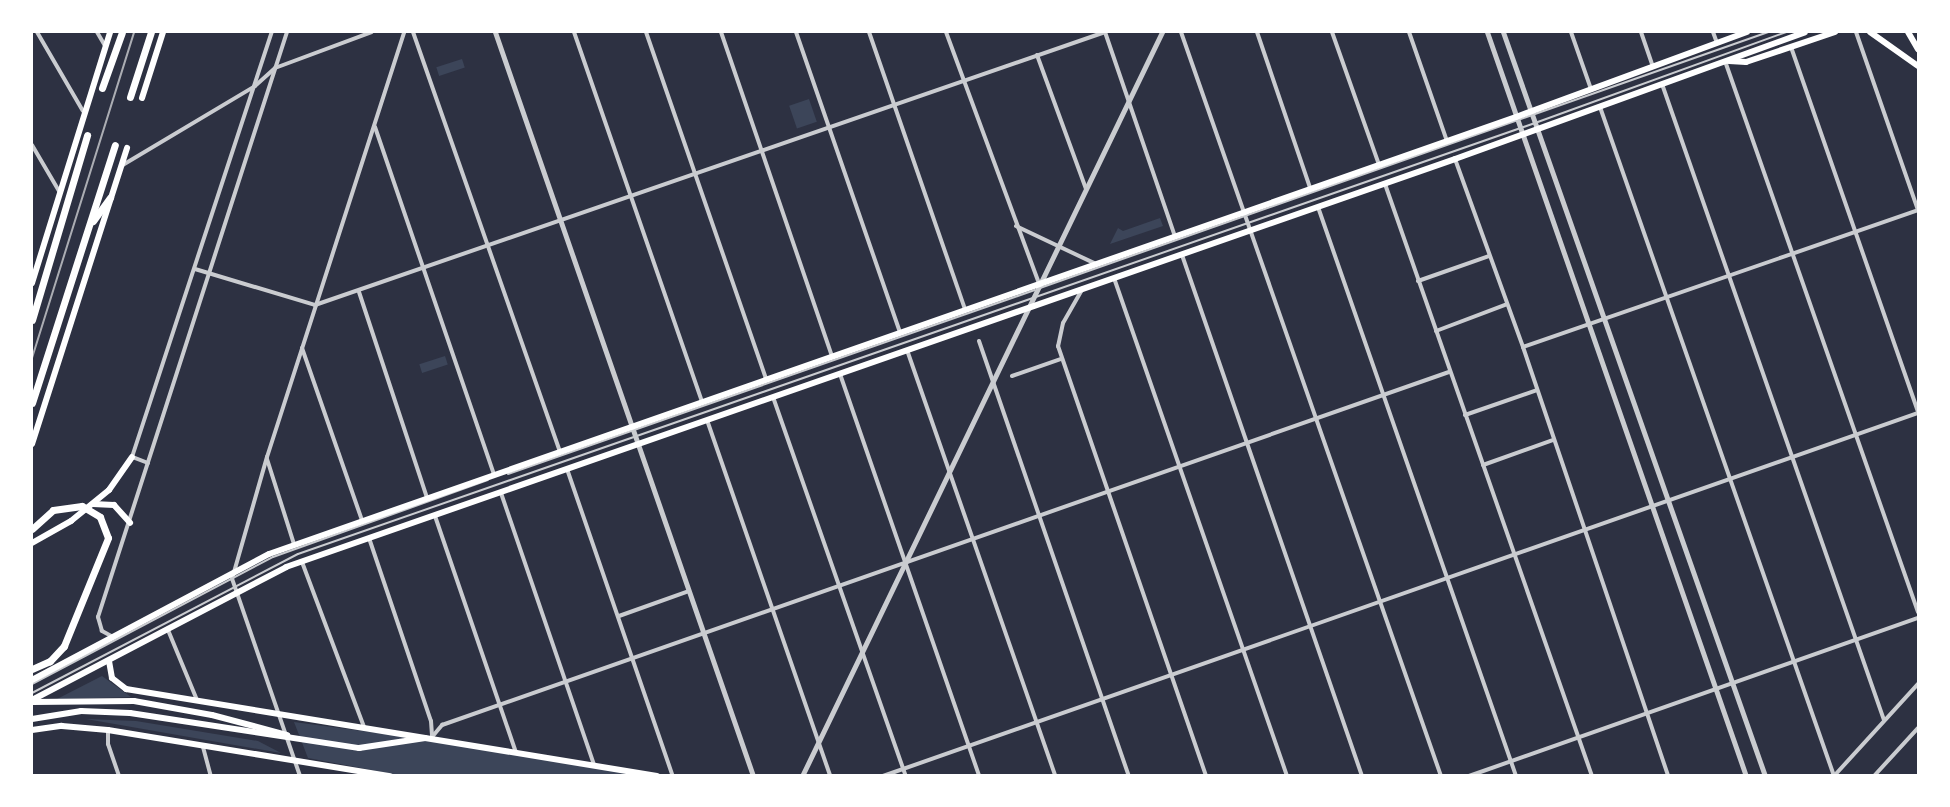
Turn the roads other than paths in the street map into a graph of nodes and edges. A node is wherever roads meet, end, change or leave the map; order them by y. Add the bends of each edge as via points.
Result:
1 (37, 32) edge
2 (98, 32) edge
3 (110, 32) edge
4 (122, 32) edge
5 (151, 32) edge
6 (164, 32) edge
7 (272, 32) edge
8 (287, 32) edge
9 (372, 32) edge
10 (404, 32) edge
11 (413, 32) edge
12 (495, 32) edge
13 (574, 32) edge
14 (646, 32) edge
15 (721, 32) edge
16 (796, 32) edge
17 (869, 32) edge
18 (946, 32) edge
19 (1105, 32) edge
20 (1162, 32) edge
21 (1180, 32) edge
22 (1257, 32) edge
23 (1332, 32) edge
24 (1409, 32) edge
25 (1487, 32) edge
26 (1503, 32) edge
27 (1571, 32) edge
28 (1641, 32) edge
29 (1713, 32) edge
30 (1731, 32) edge
31 (1747, 32) edge
32 (1768, 32) edge
33 (1787, 32) edge
34 (1804, 32) edge
35 (1835, 32) edge
36 (1856, 32) edge
37 (1870, 32) edge
38 (1908, 32) edge
39 (1717, 43) junction
40 (105, 46) junction
41 (1791, 46) junction
42 (1918, 49) edge
43 (1037, 55) junction
44 (1725, 61) junction
45 (1653, 66) junction
46 (1918, 66) edge
47 (275, 68) junction
48 (963, 81) junction
49 (1662, 84) junction
50 (255, 86) junction
51 (102, 88) dead end
52 (1591, 89) junction
53 (130, 97) dead end
54 (142, 98) dead end
55 (1130, 98) junction
56 (895, 105) junction
57 (1600, 107) junction
58 (83, 111) junction
59 (1532, 114) junction
60 (1517, 119) junction
61 (1537, 126) junction
62 (375, 127) junction
63 (829, 128) junction
64 (1521, 132) junction
65 (87, 135) dead end
66 (1447, 141) junction
67 (32, 145) edge
68 (115, 145) dead end
69 (127, 148) dead end
70 (763, 151) junction
71 (1455, 159) junction
72 (1379, 165) junction
73 (121, 166) junction
74 (696, 174) junction
75 (1384, 183) junction
76 (1086, 189) junction
77 (1311, 189) junction
78 (59, 191) junction
79 (630, 197) junction
80 (110, 198) junction
81 (1318, 206) junction
82 (1918, 210) edge
83 (1244, 214) junction
84 (560, 220) junction
85 (1247, 223) junction
86 (89, 225) junction
87 (1015, 225) junction
88 (1249, 230) junction
89 (1855, 231) junction
90 (1175, 236) junction
91 (489, 245) junction
92 (1059, 246) junction
93 (1792, 252) junction
94 (1182, 254) junction
95 (1489, 256) junction
96 (1096, 264) junction
97 (195, 269) junction
98 (423, 269) junction
99 (207, 273) junction
100 (1730, 274) junction
101 (1114, 278) junction
102 (1418, 281) junction
103 (32, 283) edge
104 (1038, 287) junction
105 (1083, 288) junction
106 (359, 292) junction
107 (1664, 297) junction
108 (1033, 298) junction
109 (1507, 304) junction
110 (315, 305) junction
111 (1029, 307) junction
112 (965, 310) junction
113 (1604, 318) junction
114 (32, 320) edge
115 (1589, 324) junction
116 (1436, 331) junction
117 (900, 333) junction
118 (979, 341) dead end
119 (1523, 347) junction
120 (302, 348) junction
121 (907, 350) junction
122 (832, 357) junction
123 (1061, 358) junction
124 (1449, 372) junction
125 (839, 373) junction
126 (1012, 376) dead end
127 (766, 380) junction
128 (994, 381) junction
129 (1538, 390) junction
130 (1385, 395) junction
131 (773, 397) junction
132 (702, 402) junction
133 (32, 403) edge
134 (1918, 412) edge
135 (1465, 415) junction
136 (1315, 419) junction
137 (707, 420) junction
138 (632, 429) junction
139 (1857, 436) junction
140 (1553, 440) junction
141 (636, 441) junction
142 (32, 444) edge
143 (1248, 445) junction
144 (560, 452) junction
145 (132, 457) junction
146 (267, 457) junction
147 (1793, 458) junction
148 (148, 464) junction
149 (1483, 465) junction
150 (1181, 468) junction
151 (567, 469) junction
152 (949, 472) junction
153 (494, 474) junction
154 (1729, 481) junction
155 (500, 492) junction
156 (1108, 493) junction
157 (428, 498) junction
158 (1667, 502) junction
159 (92, 504) junction
160 (1654, 506) junction
161 (435, 515) junction
162 (1038, 518) junction
163 (362, 520) junction
164 (130, 523) junction
165 (32, 529) edge
166 (1584, 531) junction
167 (369, 538) junction
168 (972, 540) junction
169 (32, 543) edge
170 (294, 544) junction
171 (1515, 554) junction
172 (302, 561) junction
173 (907, 562) junction
174 (233, 576) junction
175 (1448, 577) junction
176 (839, 587) junction
177 (235, 589) junction
178 (689, 591) junction
179 (1378, 602) junction
180 (774, 609) junction
181 (1918, 612) edge
182 (619, 616) junction
183 (1918, 618) edge
184 (1311, 626) junction
185 (168, 630) junction
186 (704, 633) junction
187 (117, 638) junction
188 (1857, 640) junction
189 (1243, 650) junction
190 (862, 653) junction
191 (633, 658) junction
192 (109, 661) junction
193 (1797, 662) junction
194 (32, 669) edge
195 (1172, 675) junction
196 (567, 681) junction
197 (32, 682) edge
198 (1732, 684) junction
199 (1918, 684) edge
200 (1717, 689) junction
201 (32, 693) edge
202 (1102, 699) junction
203 (197, 700) junction
204 (32, 701) edge
205 (501, 704) junction
206 (1646, 713) junction
207 (279, 716) junction
208 (32, 719) edge
209 (1884, 720) junction
210 (1036, 722) junction
211 (364, 727) junction
212 (1918, 728) edge
213 (32, 730) edge
214 (108, 730) junction
215 (287, 735) junction
216 (1579, 736) junction
217 (432, 737) junction
218 (818, 740) junction
219 (969, 745) junction
220 (203, 747) junction
221 (516, 752) junction
222 (295, 760) junction
223 (1511, 760) junction
224 (594, 764) junction
225 (903, 768) junction
226 (300, 775) edge
227 (118, 776) edge
228 (211, 776) edge
229 (390, 776) edge
230 (657, 776) edge
231 (672, 776) edge
232 (753, 776) edge
233 (802, 776) edge
234 (830, 776) edge
235 (883, 776) edge
236 (906, 776) edge
237 (979, 776) edge
238 (1055, 776) edge
239 (1129, 776) edge
240 (1206, 776) edge
241 (1287, 776) edge
242 (1362, 776) edge
243 (1441, 776) edge
244 (1469, 776) edge
245 (1516, 776) edge
246 (1593, 776) edge
247 (1668, 776) edge
248 (1746, 776) edge
249 (1765, 776) edge
250 (1834, 776) edge
251 (1874, 776) edge

1 - 58 street
2 - 40 street
3 - 40 main road
4 - 51 highway
5 - 53 highway
6 - 54 main road
7 - 50 street
8 - 47 street
9 - 47 street
10 - 62 street
11 - 91 street
12 - 84 street
13 - 79 street
14 - 74 street
15 - 70 street
16 - 63 street
17 - 56 street
18 - 48 street
19 - 43 street
19 - 55 street
20 - 55 street
21 - 83 street
22 - 77 street
23 - 72 street
24 - 66 street
25 - 60 street
26 - 59 street
27 - 52 street
28 - 45 street
29 - 39 street
30 - 39 main road
31 - 39 main road
32 - 59 lane
33 - 61 lane
34 - 44 main road
35 - 41 main road
36 - 82 street
37 - 46 main road
38 - 42 main road
39 - 45 main road
40 - 58 main road
41 - 44 main road via 1746,62
41 - 89 street
43 - 48 street
43 - 76 street
44 - 49 main road
44 - 93 street
45 - 52 main road
47 - 50 street
47 - 99 street
48 - 56 street
48 - 87 street
49 - 57 main road
49 - 100 street
50 - 73 street
50 - 97 street
52 - 59 main road
55 - 76 street
55 - 90 street
56 - 63 street
56 - 112 street
57 - 61 main road
57 - 107 street
58 - 78 main road
59 - 60 main road
59 - 61 street
60 - 64 street
60 - 66 main road
60 - 83 lane
61 - 64 main road
61 - 113 street
62 - 98 street
62 - 110 street
63 - 70 street
63 - 117 street
64 - 71 main road
64 - 85 lane
64 - 115 street
65 - 114 highway
66 - 72 main road
67 - 78 street
68 - 86 highway
69 - 73 main road
70 - 74 street
70 - 122 street
71 - 75 main road
71 - 95 street
72 - 77 main road
73 - 80 main road
74 - 79 street
74 - 127 street
75 - 81 main road
75 - 102 street
76 - 92 street
77 - 83 main road
78 - 103 main road
79 - 84 street
79 - 132 street
80 - 86 highway
80 - 142 main road
81 - 88 main road
81 - 130 street
82 - 89 street
83 - 85 street
83 - 90 main road
83 - 104 lane
84 - 91 street
84 - 138 street
85 - 88 street
85 - 108 lane
86 - 133 highway
87 - 92 street
87 - 104 street
88 - 94 main road
88 - 136 street
89 - 93 street
89 - 134 street
90 - 96 main road
91 - 98 street
91 - 144 street
92 - 96 street
92 - 104 street
93 - 100 street
93 - 139 street
94 - 101 main road
94 - 143 street
95 - 102 street
95 - 109 street
96 - 104 main road
97 - 99 street
97 - 145 street
98 - 106 street
98 - 153 street
99 - 110 street
99 - 148 street
100 - 107 street
100 - 147 street
101 - 105 main road
101 - 150 street
102 - 116 street
104 - 108 street
104 - 112 main road
104 - 138 lane
105 - 111 main road
105 - 123 street via 1058,334
106 - 110 street
106 - 157 street
107 - 113 street
107 - 154 street
108 - 111 street
108 - 141 lane
109 - 116 street
109 - 119 street
110 - 120 street
111 - 121 main road
111 - 128 street
112 - 117 main road
113 - 115 street
113 - 158 street
115 - 119 street
115 - 160 street
116 - 124 street
117 - 122 main road
118 - 128 street
119 - 129 street
120 - 146 street
120 - 163 street
121 - 125 main road
121 - 152 street
122 - 127 main road
123 - 126 street
123 - 156 street
124 - 130 street
124 - 135 street
125 - 131 main road
125 - 173 street
127 - 132 main road
128 - 152 street
128 - 162 street
129 - 135 street
129 - 140 street
130 - 136 street
130 - 175 street
131 - 137 main road
131 - 176 street
132 - 138 main road
134 - 139 street
135 - 149 street
136 - 143 street
136 - 179 street
137 - 141 main road
137 - 180 street
138 - 141 street
138 - 144 main road
138 - 174 lane via 283,553
139 - 147 street
139 - 181 street
140 - 149 street
140 - 166 street
141 - 151 main road
141 - 177 lane via 298,554
141 - 178 street
143 - 150 street
143 - 184 street
144 - 153 main road
145 - 148 street
145 - 159 main road via 120,478
146 - 170 street
146 - 174 street
147 - 154 street
147 - 188 street
148 - 164 street
149 - 171 street
150 - 156 street
150 - 189 street
151 - 155 main road
151 - 182 street
152 - 168 street
152 - 173 street
153 - 157 main road
154 - 158 street
154 - 193 street
155 - 161 main road
155 - 196 street
156 - 162 street
156 - 195 street
157 - 163 main road
158 - 160 street
158 - 198 street
159 - 164 main road via 114,504
159 - 169 main road via 47,537
160 - 166 street
160 - 200 street
161 - 167 main road
161 - 205 street
162 - 168 street
162 - 202 street
163 - 170 main road
164 - 187 street via 98,621 102,631
165 - 194 highway via 53,510 82,506 100,516 108,538 103,558 59,653
166 - 171 street
166 - 206 street
167 - 172 main road
167 - 217 street via 431,721
168 - 173 street
168 - 210 street
170 - 174 main road
171 - 175 street
171 - 216 street
172 - 177 main road
172 - 211 street
173 - 176 street
173 - 190 street
173 - 219 street
174 - 177 street
174 - 187 main road
174 - 197 lane
175 - 179 street
175 - 223 street
176 - 180 street
176 - 190 street
177 - 185 main road
177 - 201 lane
177 - 207 street
178 - 182 street
178 - 186 street
179 - 184 street
179 - 243 street
180 - 186 street
180 - 218 street
182 - 191 street
183 - 188 street
184 - 189 street
184 - 242 street
185 - 192 main road
185 - 203 street
186 - 191 street
186 - 232 street
187 - 197 main road
188 - 193 street
188 - 209 street
189 - 195 street
189 - 241 street
190 - 218 street
190 - 225 street
191 - 196 street
191 - 231 street
192 - 203 main road via 110,675 121,687
192 - 204 main road
193 - 198 street
193 - 250 street
195 - 202 street
195 - 240 street
196 - 205 street
196 - 224 street
198 - 200 street
198 - 249 street
199 - 209 street
200 - 206 street
200 - 248 street
202 - 210 street
202 - 239 street
203 - 207 main road
204 - 215 main road via 134,702 212,715
205 - 217 street via 442,725
205 - 221 street
206 - 216 street
206 - 247 street
207 - 211 main road
207 - 215 street
208 - 215 main road via 81,711 130,712 257,735
209 - 250 street
210 - 219 street
210 - 238 street
211 - 217 main road
212 - 251 street
213 - 214 main road via 62,726
214 - 220 main road
214 - 227 street
215 - 217 main road via 359,748
215 - 222 street
216 - 223 street
216 - 246 street
217 - 221 main road
218 - 233 street
218 - 234 street
219 - 225 street
219 - 237 street
220 - 222 main road
220 - 228 street
221 - 224 main road
222 - 226 street
222 - 229 main road
223 - 244 street
223 - 245 street
224 - 230 main road
225 - 235 street
225 - 236 street

